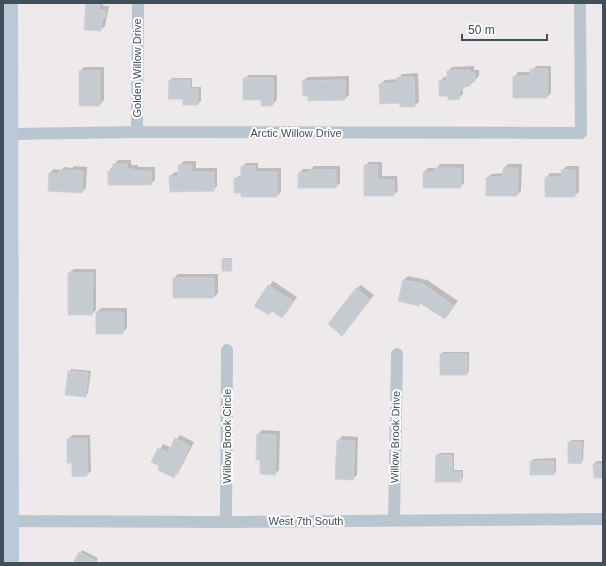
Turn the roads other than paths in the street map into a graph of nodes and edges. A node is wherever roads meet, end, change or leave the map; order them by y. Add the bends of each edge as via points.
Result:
1 (10, 3) edge
2 (138, 3) edge
3 (580, 3) edge
4 (137, 132) junction
5 (11, 134) junction
6 (227, 350) dead end
7 (397, 354) dead end
8 (603, 519) edge
9 (6, 521) edge
10 (394, 521) junction
11 (226, 522) junction
12 (11, 563) edge

1 - 5 street
2 - 4 street, Golden Willow Drive
3 - 4 street, Arctic Willow Drive via 581,133
4 - 5 street, Arctic Willow Drive
5 - 9 street
6 - 11 street, Willow Brook Circle
7 - 10 street, Willow Brook Drive
8 - 10 street, West 7th South
9 - 11 street, West 7th South
9 - 12 street
10 - 11 street, West 7th South

